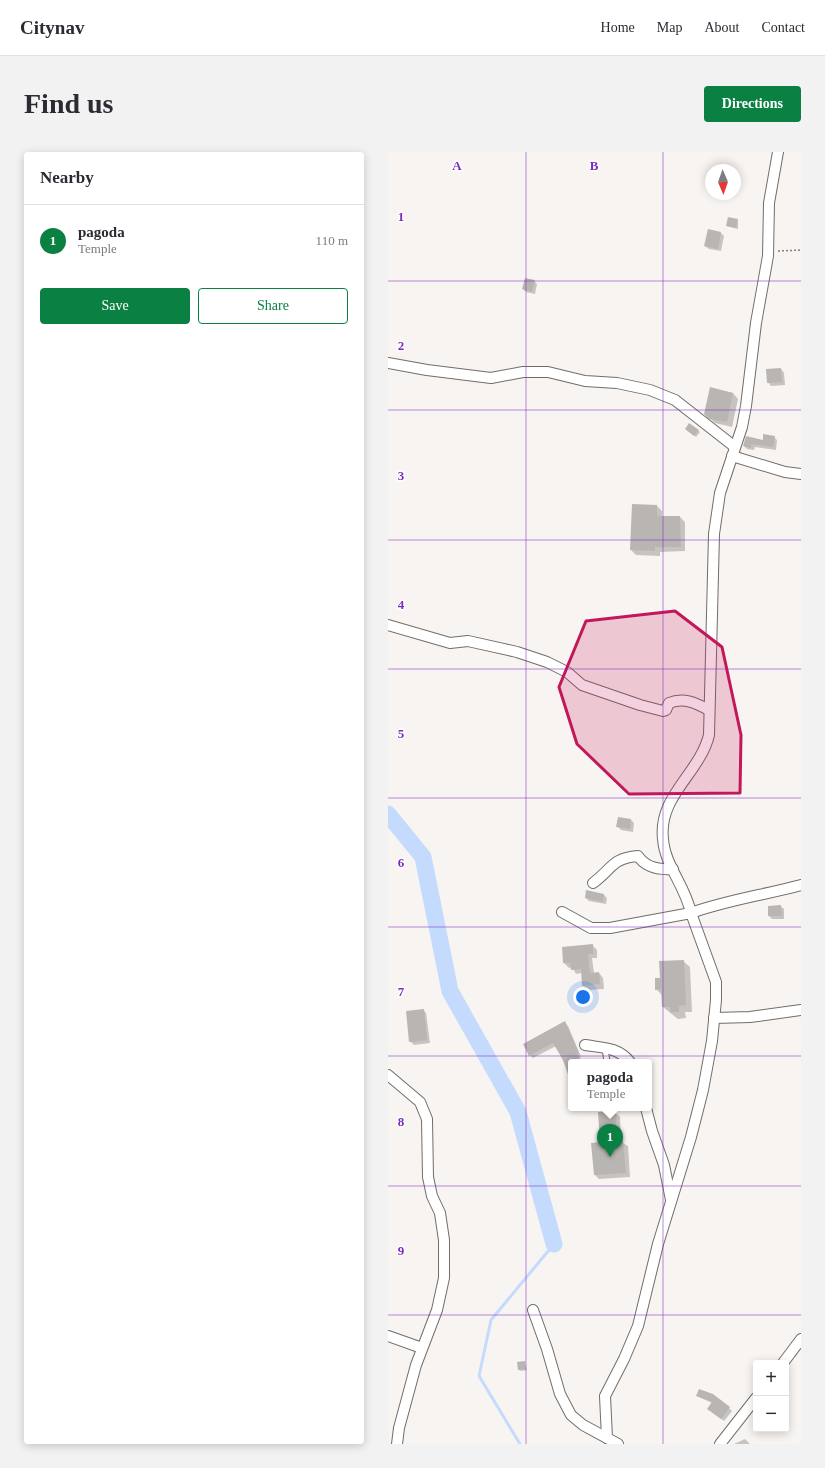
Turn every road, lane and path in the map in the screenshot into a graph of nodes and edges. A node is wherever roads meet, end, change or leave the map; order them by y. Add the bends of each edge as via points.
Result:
1 (778, 152) edge
2 (801, 250) edge
3 (768, 252) junction
4 (388, 363) edge
5 (734, 451) junction
6 (801, 474) edge
7 (388, 625) edge
8 (709, 710) junction
9 (672, 870) junction
10 (593, 883) dead end
11 (801, 885) edge
12 (562, 912) dead end
13 (691, 913) junction
14 (801, 1010) edge
15 (714, 1018) junction
16 (585, 1045) dead end
17 (605, 1048) junction
18 (607, 1059) edge
19 (627, 1059) edge
20 (388, 1075) edge
21 (647, 1111) edge
22 (671, 1202) junction
23 (533, 1310) dead end
24 (388, 1336) edge
25 (801, 1339) edge
26 (422, 1348) junction
27 (785, 1360) edge
28 (753, 1402) edge
29 (607, 1438) junction
30 (397, 1444) edge
31 (618, 1444) edge
32 (720, 1444) edge

1 - 3 street via 769,203
2 - 3 path
3 - 5 street via 746,406
4 - 5 street via 491,378 523,372 548,372 585,381 617,383 650,390 675,400
5 - 6 street via 785,472
5 - 8 street via 720,493 714,534
7 - 8 street via 450,643 468,641 517,652 547,662 567,672 582,684 640,705 663,711 675,700 687,700
8 - 9 street via 706,748 667,807 662,838 666,858
9 - 10 street via 660,870 643,864 638,856 625,857 616,861 606,874
9 - 13 street via 683,887
11 - 13 street via 764,895 726,901
12 - 13 street via 591,928 610,928
13 - 15 street via 716,982
14 - 15 street via 750,1017
15 - 22 street via 703,1090
16 - 17 street
17 - 18 lane
17 - 19 street via 623,1054
20 - 26 street via 420,1102 427,1119 428,1177 432,1196 440,1213 444,1240 444,1278 437,1310
21 - 22 street via 664,1164
22 - 29 street via 638,1326 605,1396
23 - 29 street via 566,1406 583,1425
24 - 26 street
25 - 27 street
26 - 30 street via 399,1428
28 - 32 street
29 - 31 street

